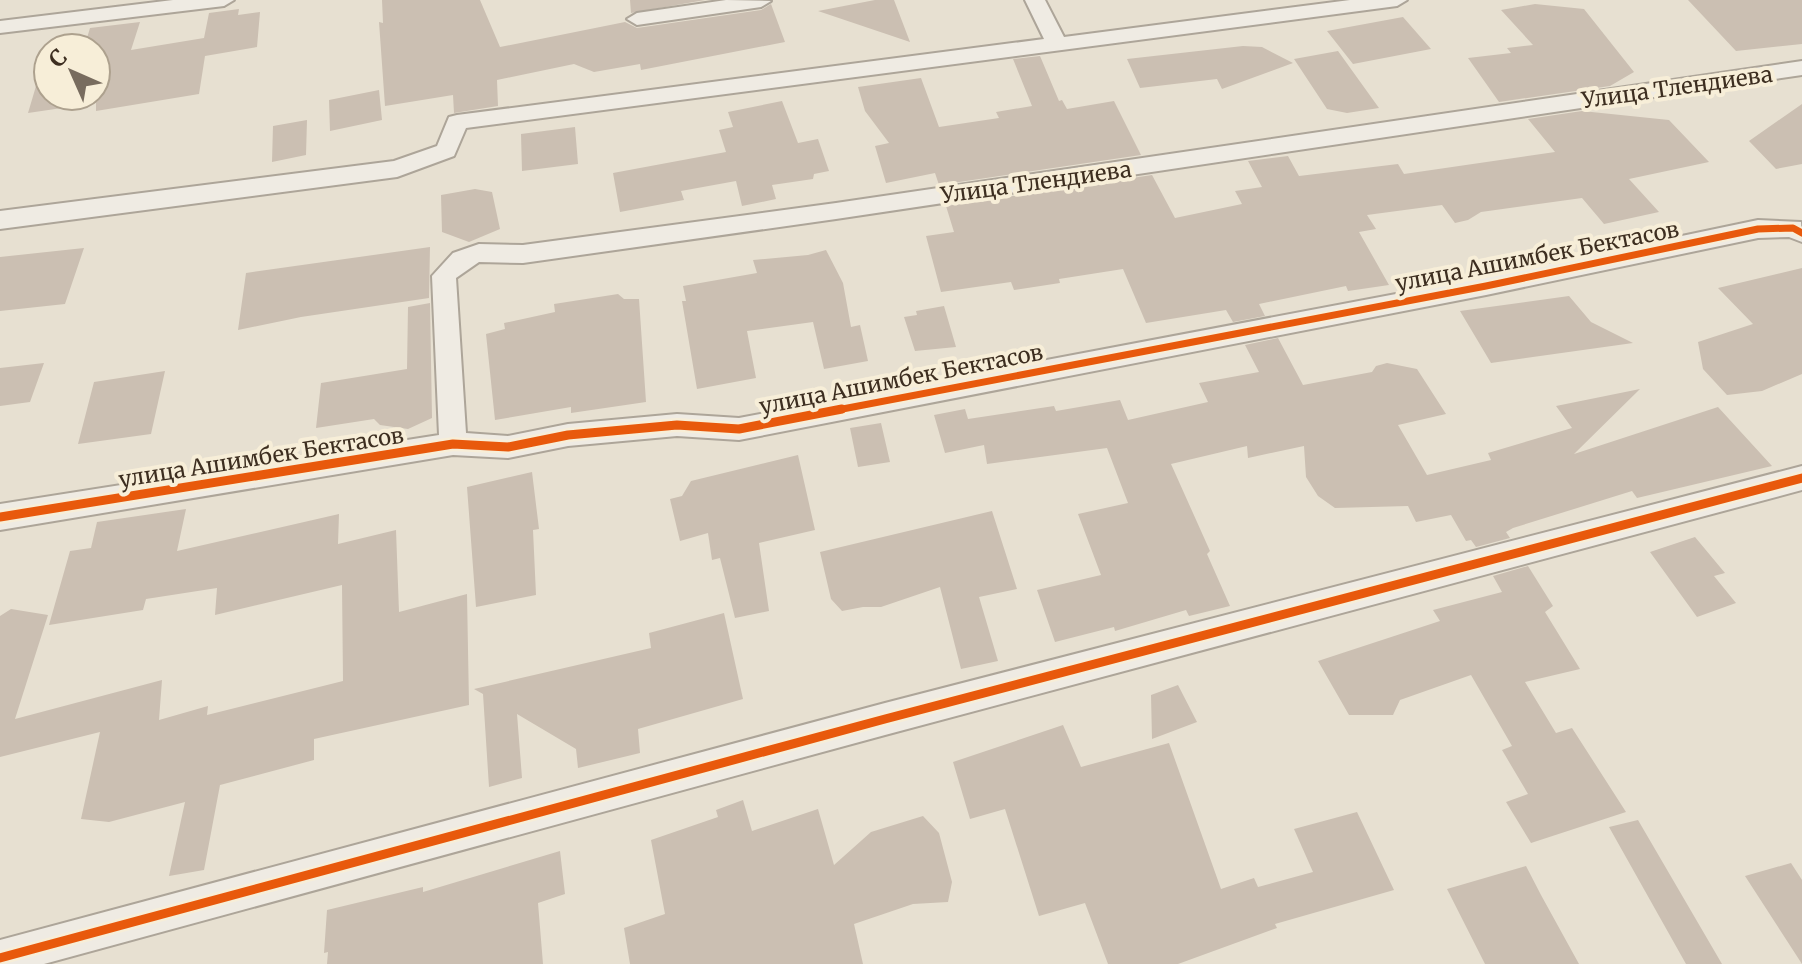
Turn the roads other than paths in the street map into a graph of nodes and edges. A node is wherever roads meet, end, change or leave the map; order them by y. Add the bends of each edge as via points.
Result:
1 (224, 0) edge
2 (761, 0) edge
3 (768, 0) edge
4 (1035, 0) edge
5 (1397, 0) edge
6 (637, 19) dead end
7 (0, 27) edge
8 (1057, 44) junction
9 (1802, 68) edge
10 (0, 220) edge
11 (1802, 233) edge
12 (453, 444) junction
13 (1802, 478) edge
14 (0, 517) edge
15 (0, 958) edge

1 - 7 street
2 - 3 street
2 - 6 street
4 - 8 street
5 - 8 street
8 - 10 street via 457,122 446,151 397,169
9 - 12 street, Улица Тлендиева via 836,211 523,254 476,253 456,260 444,276
11 - 12 street, улица Ашимбек Бектасов via 1793,228 1758,229 739,429 677,425 568,435 508,447
12 - 14 street, улица Ашимбек Бектасов
13 - 15 street

